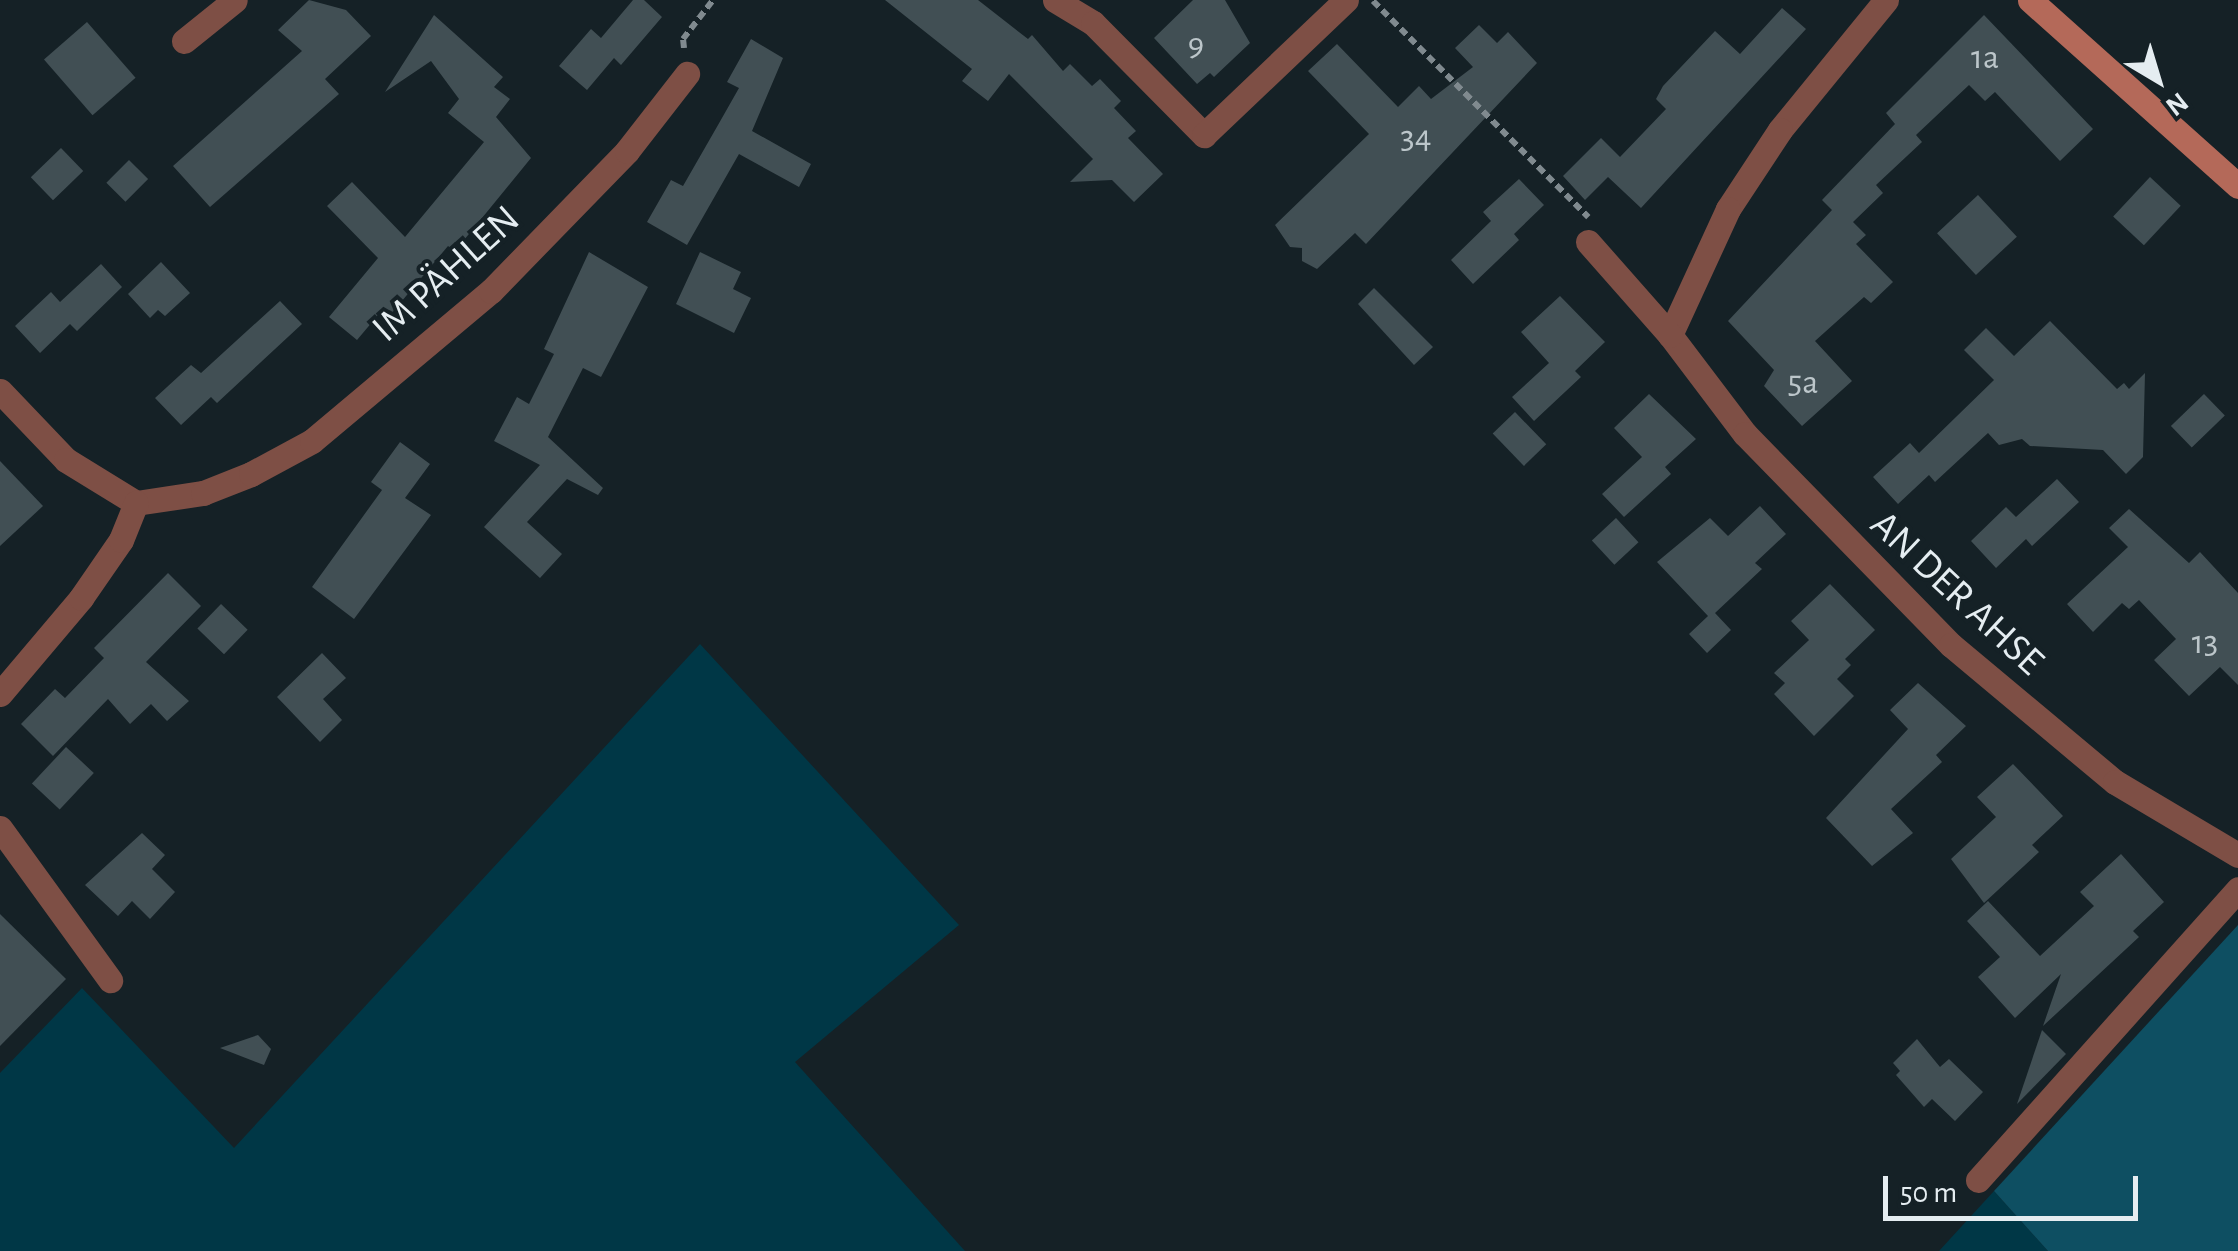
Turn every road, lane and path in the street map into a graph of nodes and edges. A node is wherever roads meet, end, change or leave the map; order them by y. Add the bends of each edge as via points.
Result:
1 (235, 0) edge
2 (713, 0) edge
3 (1055, 0) edge
4 (1346, 0) edge
5 (1372, 0) edge
6 (1886, 0) edge
7 (2030, 0) edge
8 (184, 41) dead end
9 (686, 74) joint
10 (2238, 186) edge
11 (1588, 242) joint
12 (1670, 335) junction
13 (0, 390) edge
14 (136, 503) junction
15 (0, 694) edge
16 (0, 828) edge
17 (2238, 855) edge
18 (2238, 889) edge
19 (110, 980) dead end
20 (1978, 1180) dead end

1 - 8 street
2 - 9 path via 682,39
3 - 4 street via 1093,23 1204,135
5 - 11 path via 1588,212
6 - 12 street via 1780,130 1728,209
7 - 10 main road
9 - 14 street, IM PÄHLEN via 628,151 491,291 312,441 203,493
11 - 12 street, AN DER AHSE
12 - 17 street, AN DER AHSE via 1745,434 1950,644 2115,782
13 - 14 street via 66,460
14 - 15 street via 121,540 82,598
16 - 19 street
18 - 20 street

